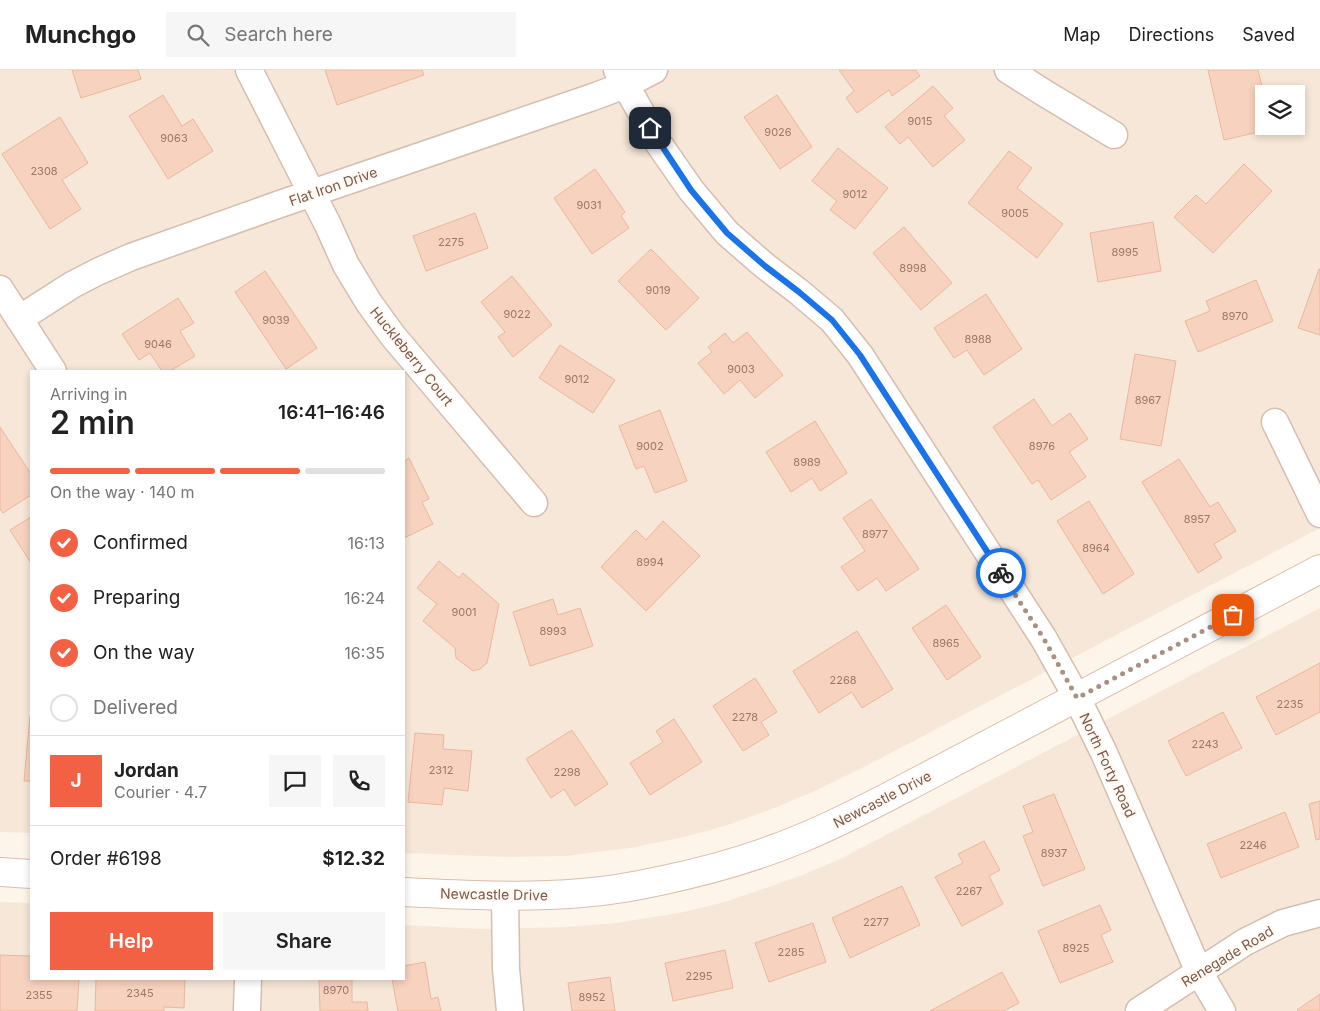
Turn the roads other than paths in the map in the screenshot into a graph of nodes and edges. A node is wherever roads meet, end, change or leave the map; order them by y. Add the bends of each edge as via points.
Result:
1 (248, 70) edge
2 (654, 70) edge
3 (1008, 70) edge
4 (621, 77) edge
5 (1114, 135) dead end
6 (311, 194) junction
7 (0, 289) edge
8 (19, 319) junction
9 (52, 370) edge
10 (1275, 422) dead end
11 (534, 503) dead end
12 (1320, 514) edge
13 (1320, 569) edge
14 (1077, 698) junction
15 (0, 872) edge
16 (30, 874) edge
17 (405, 892) edge
18 (505, 896) junction
19 (1320, 913) edge
20 (1199, 972) junction
21 (248, 980) edge
22 (247, 1011) edge
23 (510, 1011) edge
24 (1139, 1011) edge
25 (1222, 1011) edge

1 - 6 street, Huckleberry Court
2 - 4 street, Flat Iron Drive
3 - 5 street
4 - 6 street, Flat Iron Drive via 594,97
4 - 14 street, North Forty Road via 659,144 727,233 832,320 860,355 1044,639
6 - 8 street, Flat Iron Drive via 131,257 72,285
6 - 11 street, Huckleberry Court via 369,303
7 - 8 street
8 - 9 street
10 - 12 street
13 - 14 street, Newcastle Drive
14 - 18 street, Newcastle Drive via 858,812 764,853 724,866 636,886 584,893
14 - 20 street, North Forty Road via 1104,752
15 - 16 street
17 - 18 street, Newcastle Drive
18 - 23 street
19 - 20 street, Renegade Road via 1283,923 1245,942
20 - 24 street, Renegade Road
20 - 25 street, North Forty Road
21 - 22 street

